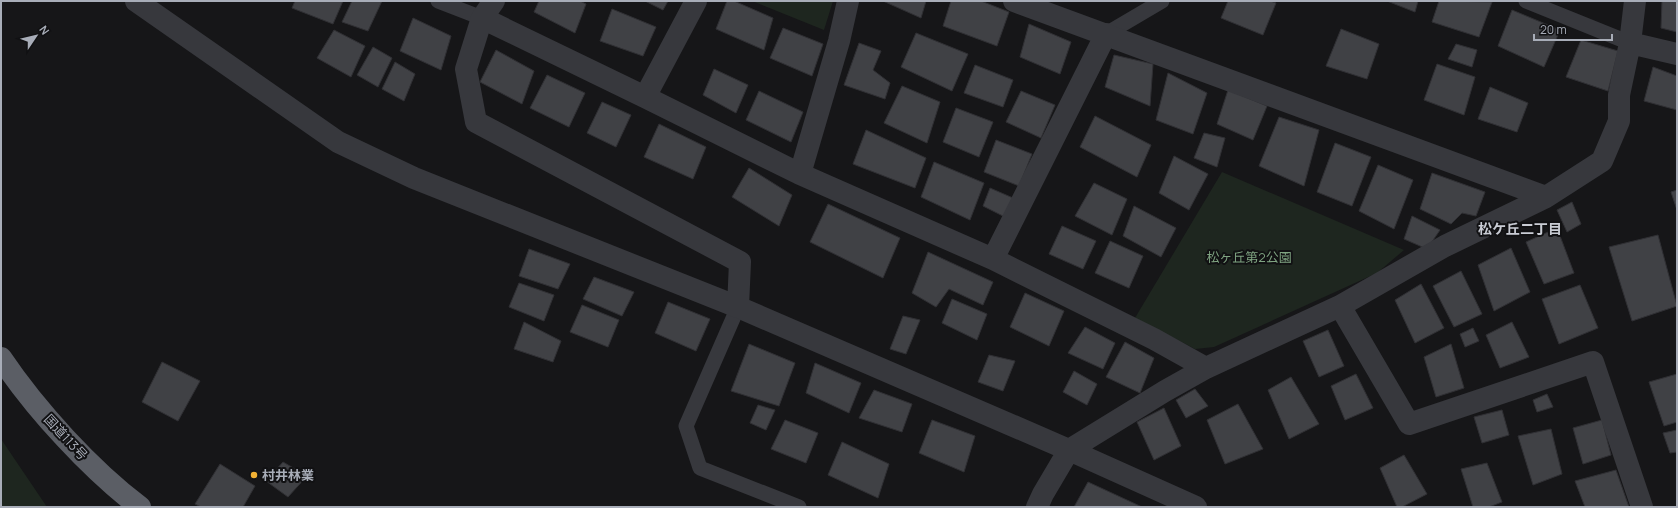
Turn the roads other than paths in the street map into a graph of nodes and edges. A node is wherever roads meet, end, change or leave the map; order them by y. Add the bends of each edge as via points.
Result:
1 (136, 1) edge
2 (438, 1) edge
3 (696, 1) edge
4 (848, 1) edge
5 (1014, 1) edge
6 (1162, 1) edge
7 (1526, 1) edge
8 (1634, 1) edge
9 (488, 10) edge
10 (1106, 34) junction
11 (1630, 43) junction
12 (1677, 54) edge
13 (645, 97) junction
14 (800, 174) junction
15 (1546, 197) junction
16 (993, 259) junction
17 (1340, 306) junction
18 (738, 307) junction
19 (1, 358) edge
20 (1206, 368) junction
21 (1069, 450) junction
22 (140, 507) edge
23 (799, 507) edge
24 (1036, 507) edge
25 (1196, 507) edge
26 (1642, 507) edge

1 - 18 street via 338,142 414,178
2 - 9 lane
3 - 13 street
4 - 14 street via 839,41
5 - 10 street
6 - 10 lane
7 - 11 lane
8 - 11 street
9 - 13 street
9 - 18 street via 466,69 476,122 740,262
10 - 15 street
10 - 16 street
11 - 12 street
11 - 15 street via 1619,95 1619,121 1602,161
13 - 14 street
14 - 16 street
15 - 17 street via 1445,246
16 - 20 street via 1154,339
17 - 20 street
17 - 26 street via 1409,424 1594,362
18 - 21 street
18 - 23 lane via 686,426 700,468
19 - 22 highway, 国道113号 via 51,422 92,464
20 - 21 street via 1165,390
21 - 24 street
21 - 25 street

